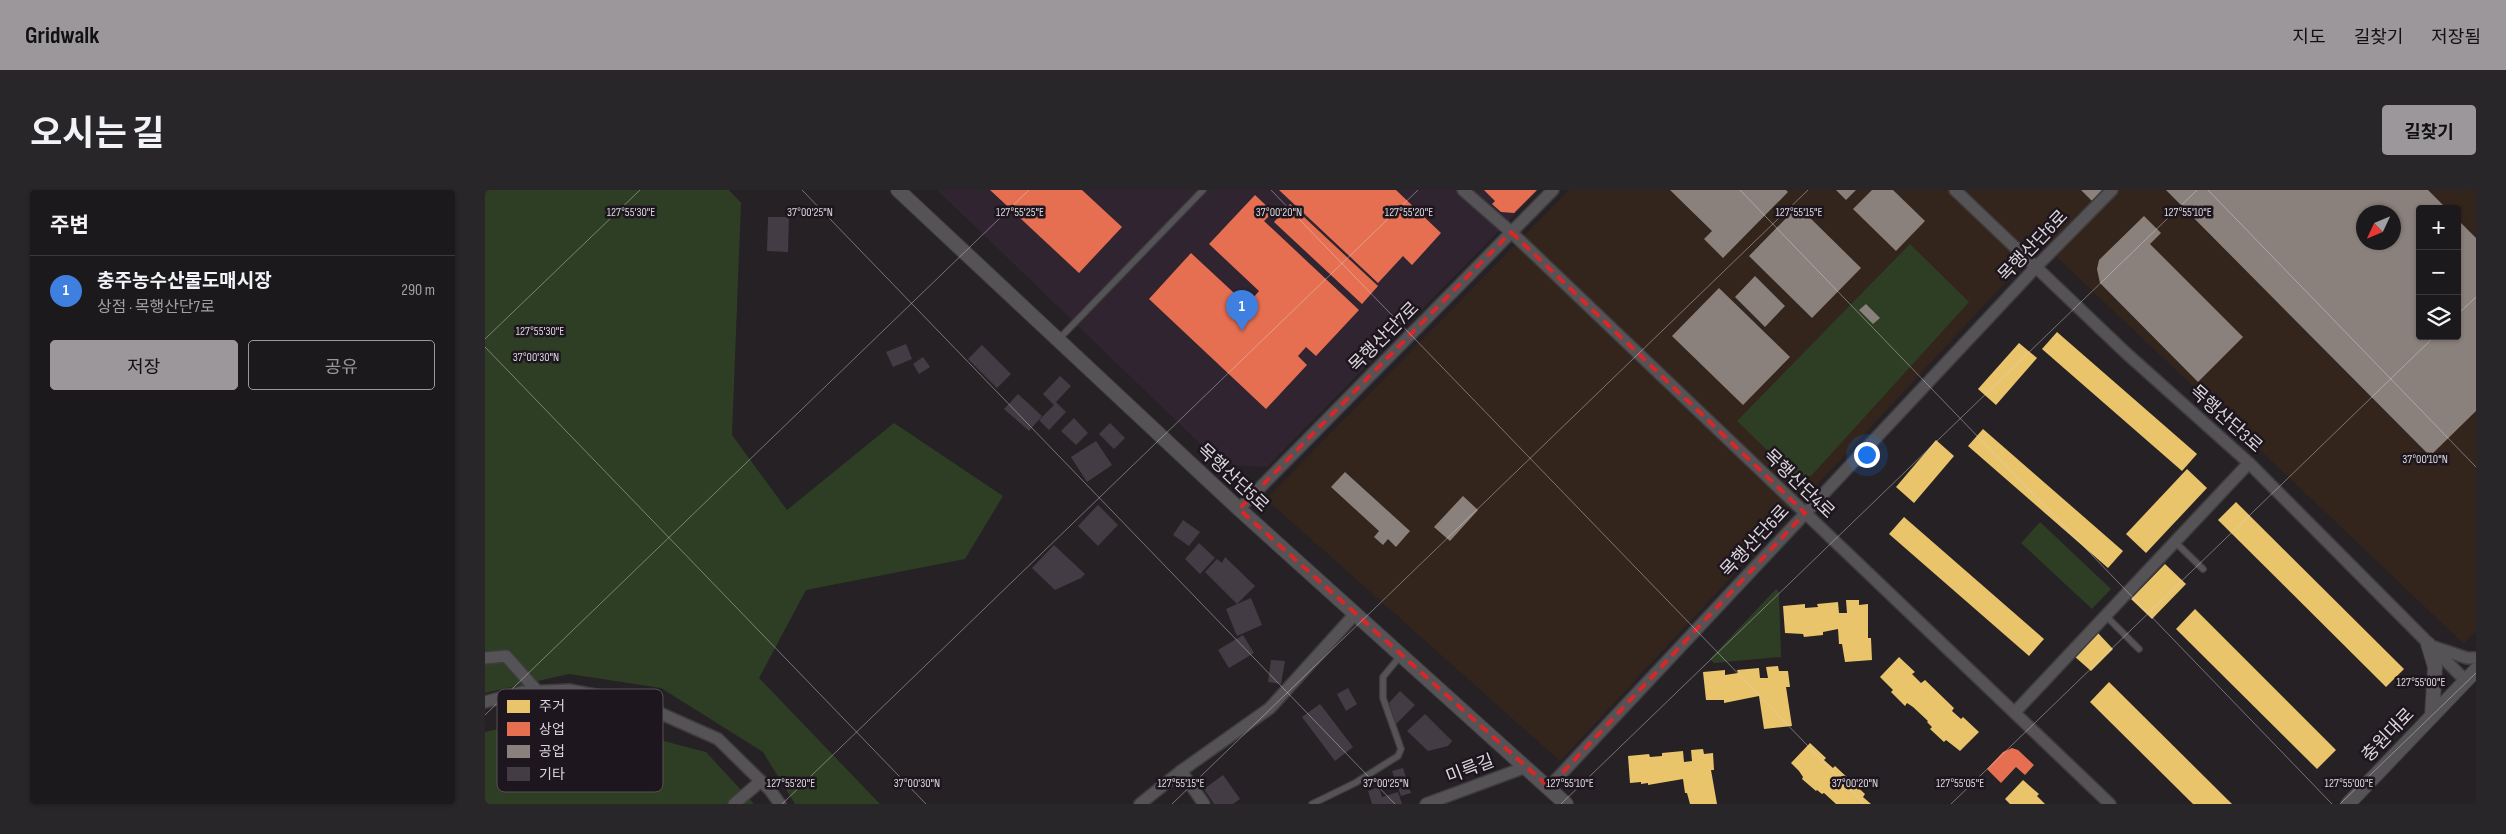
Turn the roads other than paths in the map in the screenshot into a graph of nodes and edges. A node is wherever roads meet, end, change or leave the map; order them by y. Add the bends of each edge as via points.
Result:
1 (898, 190) edge
2 (1203, 190) edge
3 (1463, 190) edge
4 (1553, 190) edge
5 (1955, 190) edge
6 (2112, 190) edge
7 (1511, 232) junction
8 (2036, 266) junction
9 (1058, 340) junction
10 (2249, 463) junction
11 (1239, 509) junction
12 (1805, 513) junction
13 (2174, 541) junction
14 (2203, 569) dead end
15 (1355, 614) junction
16 (2105, 616) junction
17 (2428, 644) junction
18 (2139, 649) dead end
19 (1401, 655) junction
20 (485, 658) edge
21 (2476, 658) edge
22 (2476, 670) edge
23 (2465, 681) junction
24 (535, 689) edge
25 (2015, 712) junction
26 (663, 715) edge
27 (2432, 716) junction
28 (1526, 767) junction
29 (1181, 771) junction
30 (761, 781) junction
31 (1549, 787) junction
32 (734, 804) edge
33 (780, 804) edge
34 (1140, 804) edge
35 (1204, 804) edge
36 (1312, 804) edge
37 (1427, 804) edge
38 (1566, 804) edge
39 (2110, 804) edge
40 (2348, 804) edge

1 - 9 street, 목행산단5로
2 - 9 lane
3 - 7 street, 목행산단4로
4 - 7 street, 목행산단7로
5 - 8 street, 목행산단3로
6 - 8 street, 목행산단6로
7 - 11 street, 목행산단7로
7 - 12 street, 목행산단4로
8 - 10 street, 목행산단3로
8 - 12 street, 목행산단6로
9 - 11 street, 목행산단5로
10 - 13 street
10 - 17 street, 목행산단3로
11 - 15 street, 목행산단5로
12 - 25 street, 목행산단4로
12 - 31 street, 목행산단6로
13 - 14 lane
13 - 16 street
15 - 19 street, 목행산단5로
15 - 29 street via 1269,708
16 - 18 lane
16 - 25 street
17 - 21 street
17 - 23 street, 목행산단3로
17 - 27 street via 2435,667
19 - 28 street, 목행산단5로
19 - 36 lane via 1383,677 1383,698 1401,749 1398,756 1355,783
20 - 24 street via 506,656
22 - 23 street, 충원대로
23 - 27 street, 충원대로
25 - 39 street, 목행산단4로
26 - 30 street via 718,739
27 - 40 street, 충원대로
28 - 31 street, 목행산단5로
28 - 37 street, 미륵길
29 - 34 street
29 - 35 street
30 - 32 street
30 - 33 street
31 - 38 street, 목행산단5로

